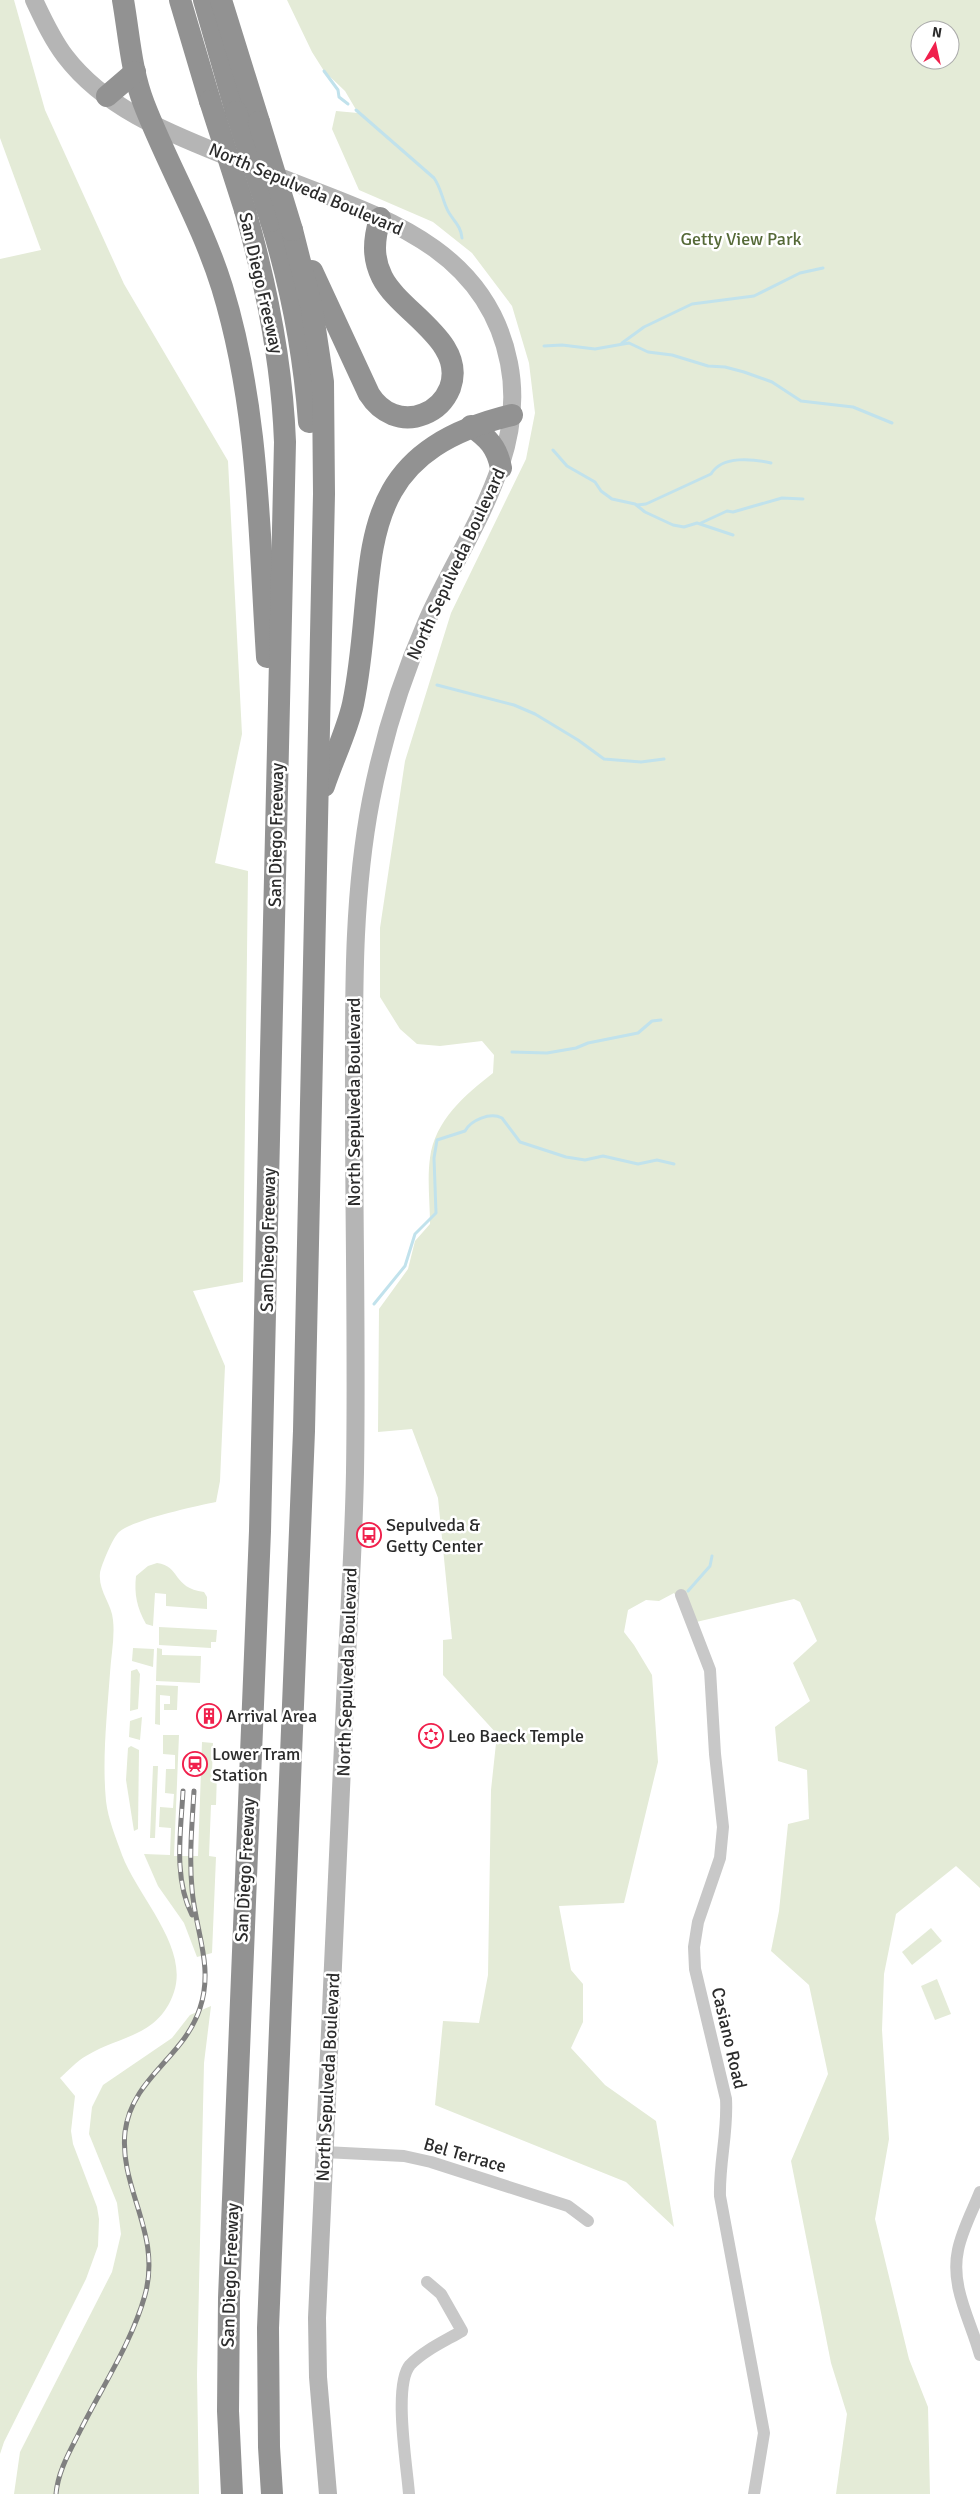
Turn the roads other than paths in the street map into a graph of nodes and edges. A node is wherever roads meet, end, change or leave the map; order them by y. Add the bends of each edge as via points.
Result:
1 (34, 0) edge
2 (123, 0) edge
3 (180, 0) edge
4 (192, 0) edge
5 (204, 0) edge
6 (221, 0) edge
7 (135, 72) junction
8 (107, 96) junction
9 (223, 107) junction
10 (152, 124) junction
11 (258, 216) junction
12 (380, 218) junction
13 (292, 230) junction
14 (512, 415) junction
15 (471, 426) junction
16 (501, 468) junction
17 (324, 494) junction
18 (317, 806) junction
19 (276, 814) junction
20 (682, 1595) dead end
21 (324, 2152) junction
22 (980, 2192) edge
23 (588, 2221) dead end
24 (427, 2282) dead end
25 (980, 2355) edge
26 (232, 2494) edge
27 (272, 2494) edge
28 (328, 2494) edge
29 (409, 2494) edge
30 (754, 2494) edge

1 - 8 main road, North Sepulveda Boulevard via 65,56
2 - 7 highway
3 - 9 highway, San Diego Freeway
4 - 9 highway
5 - 9 highway
6 - 13 highway, bridge
7 - 8 highway
7 - 10 highway
8 - 10 main road, North Sepulveda Boulevard
9 - 11 highway, San Diego Freeway, bridge
10 - 12 main road, North Sepulveda Boulevard
10 - 19 highway via 212,258 237,342 248,396 256,471
11 - 17 highway via 288,284 306,388 311,476
11 - 19 highway, San Diego Freeway via 283,400
12 - 13 highway via 374,249 382,278 442,343 452,360 452,382 445,399 430,412 412,418 385,411 368,394
12 - 14 main road, North Sepulveda Boulevard via 424,239 442,252 458,266 482,298 500,330 505,347 512,383
13 - 17 highway via 312,310 322,382
14 - 15 highway
14 - 16 main road, North Sepulveda Boulevard
15 - 16 highway via 496,448
15 - 18 highway via 420,456 400,478 381,513 373,542 353,704
16 - 21 main road, North Sepulveda Boulevard via 430,612 395,705 372,797 358,888 354,985 354,1506
17 - 18 highway
18 - 27 highway via 309,1242 297,1613 268,2318
19 - 26 highway, San Diego Freeway via 258,1612 229,2298 228,2411
20 - 30 street, Casiano Road via 710,1670 723,1827 720,1858 698,1922 694,1947 695,1968 726,2099 728,2121 720,2172 720,2196 764,2433
21 - 23 street, Bel Terrace via 404,2156 431,2162 568,2206
21 - 28 main road, North Sepulveda Boulevard via 316,2347
22 - 25 street via 958,2250 956,2277
24 - 29 street via 441,2294 462,2331 409,2366 402,2381 401,2406

